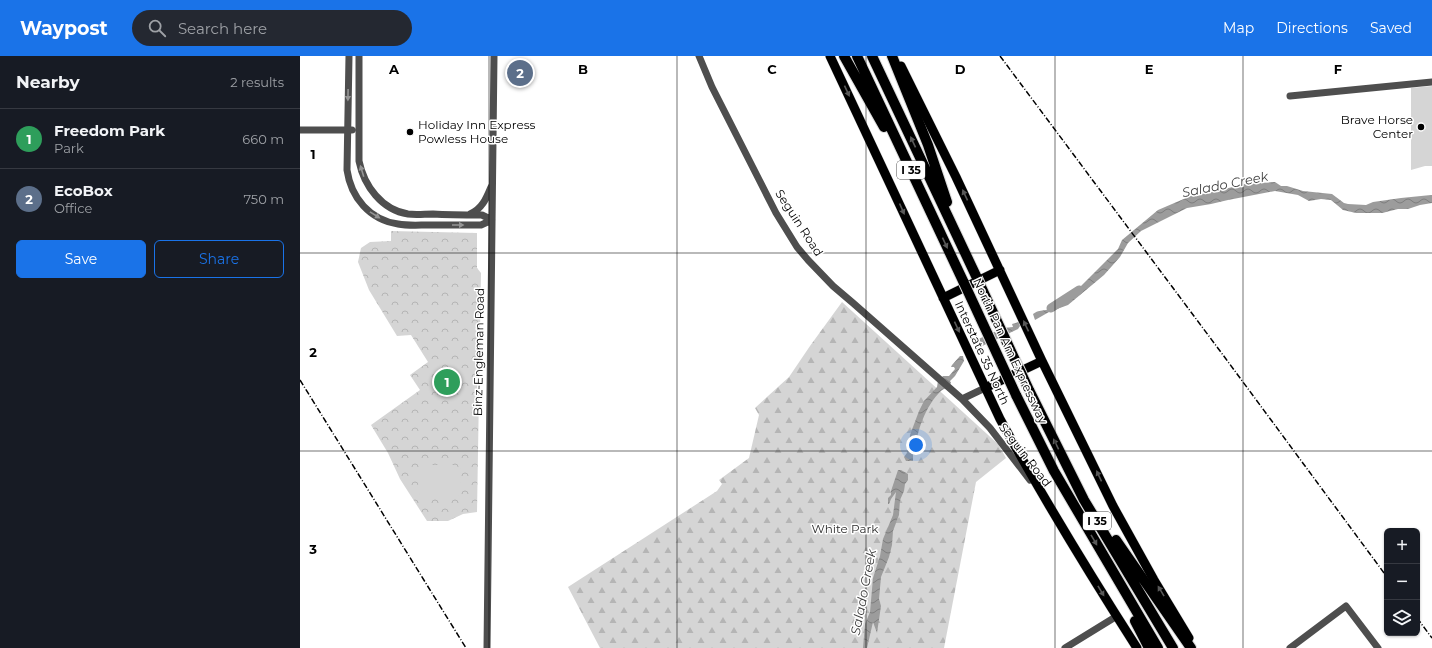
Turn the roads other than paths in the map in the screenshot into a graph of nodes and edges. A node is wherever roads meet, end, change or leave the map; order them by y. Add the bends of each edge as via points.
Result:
1 (349, 56) edge
2 (359, 56) edge
3 (494, 56) edge
4 (699, 56) edge
5 (830, 56) edge
6 (844, 56) edge
7 (857, 56) edge
8 (872, 56) edge
9 (892, 56) edge
10 (896, 56) edge
11 (1432, 82) edge
12 (1290, 96) dead end
13 (300, 130) edge
14 (348, 130) junction
15 (359, 130) junction
16 (905, 158) junction
17 (492, 183) junction
18 (469, 215) junction
19 (492, 220) junction
20 (965, 253) junction
21 (1000, 270) junction
22 (943, 298) junction
23 (1042, 361) junction
24 (985, 388) junction
25 (962, 399) junction
26 (1066, 466) junction
27 (1052, 509) junction
28 (1106, 562) junction
29 (1117, 616) junction
30 (487, 648) edge
31 (1065, 648) edge
32 (1137, 648) edge
33 (1149, 648) edge
34 (1158, 648) edge
35 (1173, 648) edge
36 (1191, 648) edge
37 (1195, 648) edge
38 (1290, 648) edge
39 (1378, 648) edge

1 -> 14 street
2 - 15 street
3 - 17 street, Binz-Engleman Road
4 - 25 street, Seguin Road via 776,213 797,246 822,277
5 -> 22 main road, Interstate 35 North
6 - 16 highway via 888,134
7 - 16 highway, North Pan Am Expressway / I 35
20 -> 8 highway, North Pan Am Expressway / I 35
9 - 20 highway via 928,145
21 -> 10 main road
11 - 12 street
13 - 14 street
14 - 15 street
14 -> 19 street via 350,182 357,199 370,213 386,221 404,225 481,225
18 -> 15 street via 409,214 385,204 371,191 362,174 359,161
16 -> 28 highway, North Pan Am Expressway / I 35, bridge via 1016,395 1054,471
17 - 18 street via 481,207
17 - 19 street, Binz-Engleman Road
18 - 19 street via 482,215
19 - 30 street, Binz-Engleman Road
26 -> 20 highway, North Pan Am Expressway / I 35, bridge
21 - 22 main road
23 -> 21 main road
22 -> 24 main road, Interstate 35 North
23 - 24 main road
37 -> 23 main road via 1113,506
24 - 25 street
24 - 27 main road, Interstate 35 North via 1021,458
25 - 27 street, Seguin Road via 990,428
26 - 35 highway, North Pan Am Expressway / I 35
26 - 36 highway
27 -> 29 main road, Interstate 35 North
28 - 33 highway
28 - 34 highway, North Pan Am Expressway / I 35
29 - 31 street
29 - 32 main road, Interstate 35 North
38 - 39 street via 1346,606

